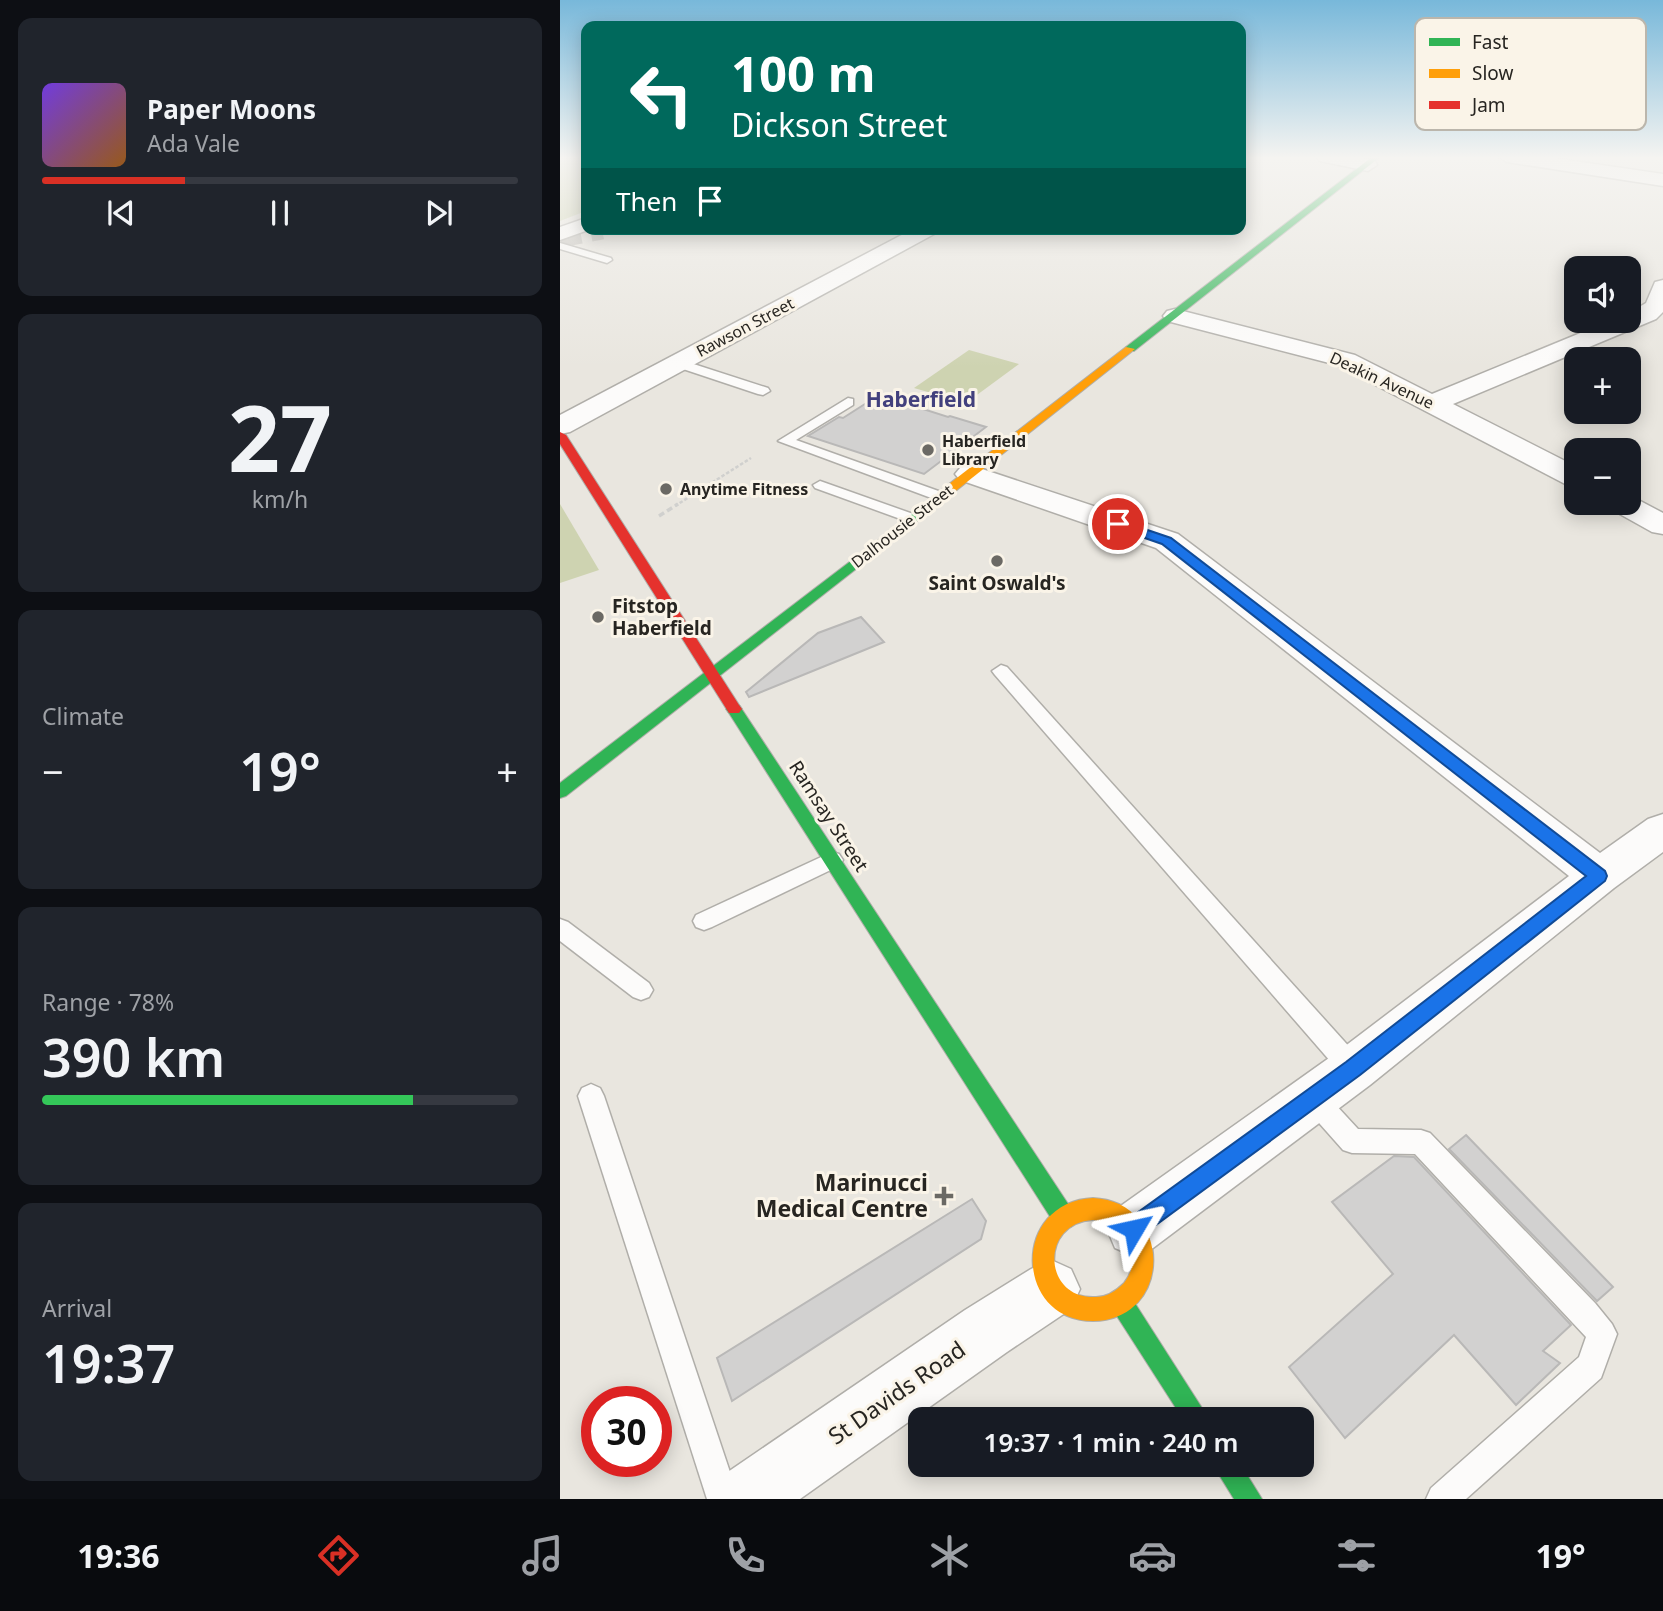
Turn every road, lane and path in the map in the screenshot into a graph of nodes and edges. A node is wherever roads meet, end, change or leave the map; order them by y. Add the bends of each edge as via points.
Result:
1 (578, 227) edge
2 (1288, 227) edge
3 (560, 234) edge
4 (918, 235) edge
5 (560, 246) edge
6 (607, 260) dead end
7 (1663, 287) edge
8 (1175, 316) junction
9 (678, 363) junction
10 (763, 391) dead end
11 (848, 402) dead end
12 (1433, 403) junction
13 (560, 426) edge
14 (560, 435) edge
15 (751, 458) dead end
16 (1564, 473) edge
17 (970, 474) junction
18 (820, 485) dead end
19 (939, 496) junction
20 (1641, 514) edge
21 (659, 516) dead end
22 (911, 518) junction
23 (1663, 525) edge
24 (1001, 671) dead end
25 (712, 675) junction
26 (560, 792) edge
27 (1663, 831) edge
28 (832, 860) junction
29 (1599, 876) junction
30 (704, 921) dead end
31 (560, 928) edge
32 (641, 990) dead end
33 (1353, 1069) junction
34 (591, 1097) dead end
35 (1313, 1098) junction
36 (1065, 1218) junction
37 (1134, 1229) junction
38 (1051, 1289) junction
39 (1121, 1302) junction
40 (1189, 1407) edge
41 (1234, 1477) edge
42 (723, 1499) edge
43 (745, 1499) edge
44 (1249, 1499) edge
45 (1442, 1499) edge

1 - 3 street
2 - 8 street, Dalhousie Street
4 - 9 street, Rawson Street
5 - 6 lane
7 - 12 street via 1648,314
8 - 12 street, Deakin Avenue via 1346,359
8 - 17 street, Dalhousie Street
9 - 10 lane
9 - 13 street, Rawson Street
11 - 19 lane via 785,441
12 - 16 street, Deakin Avenue
14 - 25 street, Ramsay Street
15 - 21 path
17 - 19 street, Dalhousie Street
17 - 29 street via 1167,541
18 - 22 lane
19 - 22 street, Dalhousie Street
20 - 23 street
22 - 25 street, Dalhousie Street
24 - 33 lane
25 - 26 street, Dalhousie Street
25 - 28 street, Ramsay Street
27 - 29 street
28 - 30 lane
28 - 36 street, Ramsay Street
29 - 33 street
31 - 32 lane
33 - 35 street
34 - 42 lane
35 - 37 street
35 - 45 lane via 1352,1141 1421,1142 1602,1335 1590,1367
36 - 37 street via 1082,1210 1102,1209 1120,1216
36 - 38 street via 1045,1242 1045,1275
37 - 39 street via 1142,1247 1142,1268 1135,1287
38 - 39 street via 1066,1303 1084,1310 1103,1310
38 - 43 street, St Davids Road
39 - 40 street
41 - 44 street

